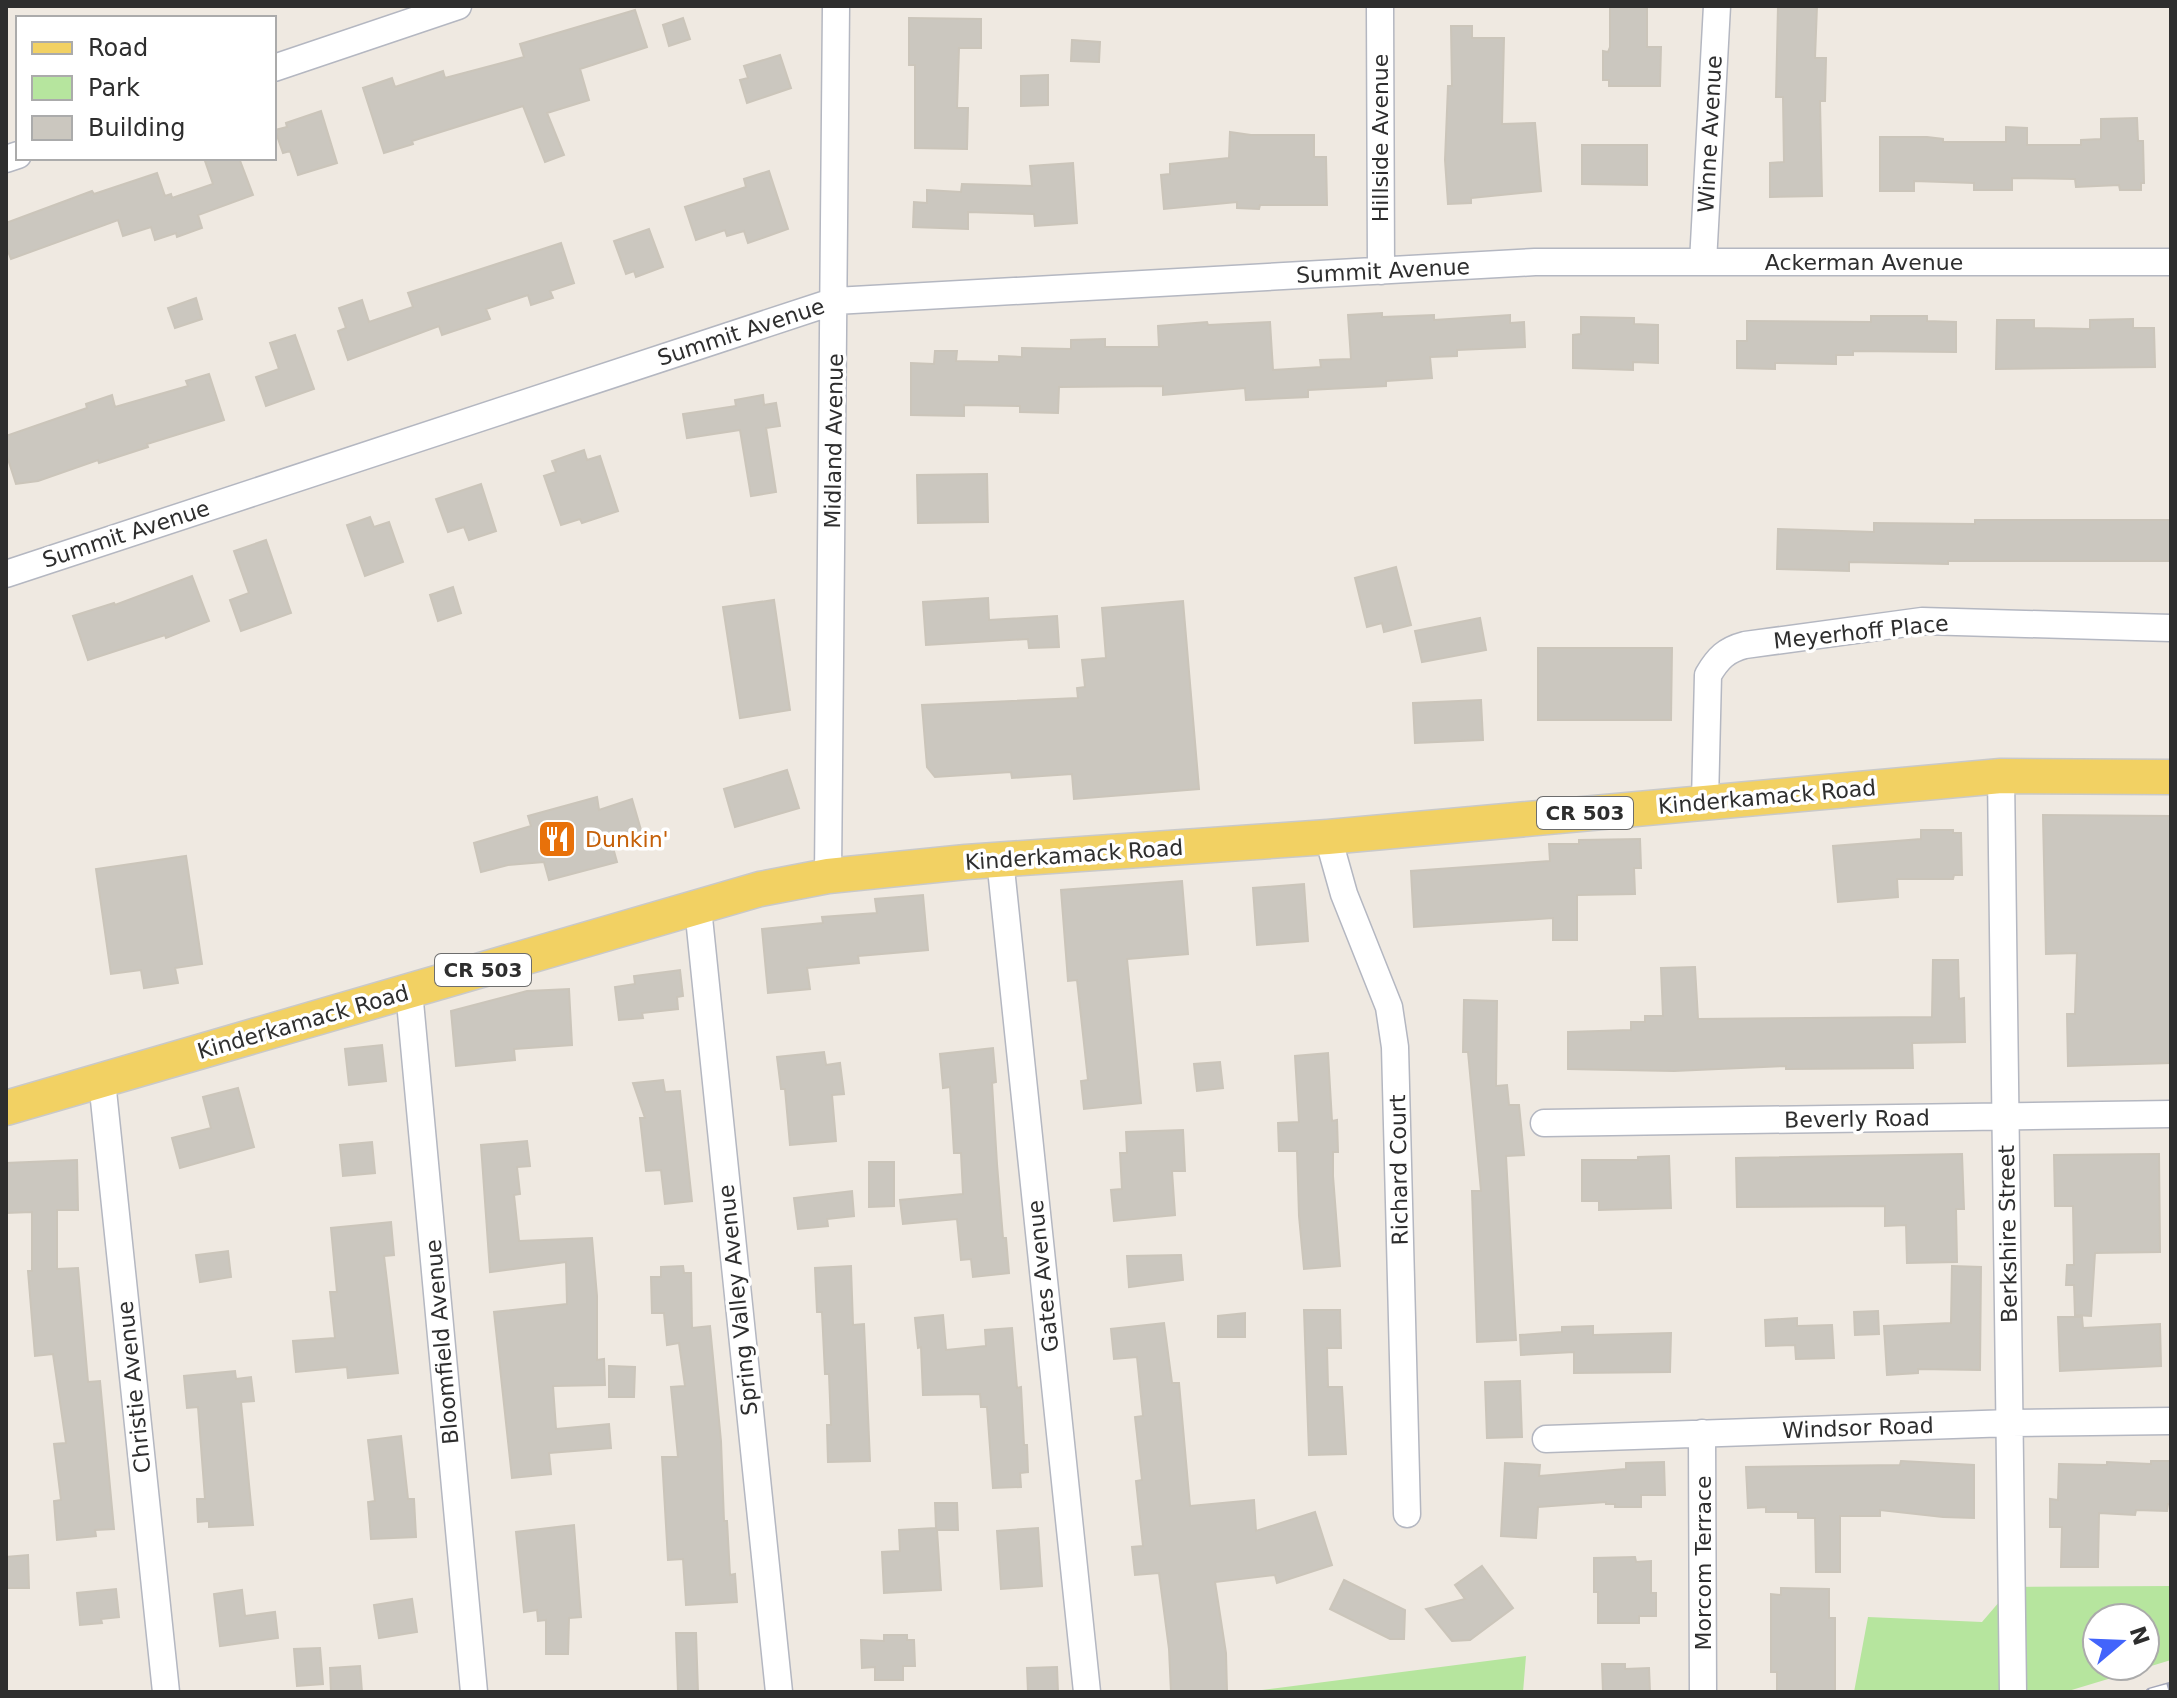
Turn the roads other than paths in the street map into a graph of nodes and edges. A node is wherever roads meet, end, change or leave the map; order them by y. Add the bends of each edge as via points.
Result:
1 (458, 6) edge
2 (836, 6) edge
3 (1380, 6) edge
4 (1717, 6) edge
5 (276, 67) edge
6 (1557, 262) joint
7 (1703, 262) junction
8 (2171, 262) edge
9 (1381, 271) junction
10 (835, 301) junction
11 (6, 574) edge
12 (2171, 628) edge
13 (2001, 776) junction
14 (2171, 777) edge
15 (1705, 802) junction
16 (1328, 837) junction
17 (1000, 859) junction
18 (828, 876) junction
19 (698, 908) junction
20 (409, 991) junction
21 (102, 1081) junction
22 (6, 1108) edge
23 (2171, 1114) edge
24 (2006, 1116) junction
25 (1544, 1123) dead end
26 (2171, 1421) edge
27 (2011, 1423) junction
28 (1702, 1433) junction
29 (1546, 1439) dead end
30 (1407, 1514) dead end
31 (166, 1692) edge
32 (474, 1692) edge
33 (779, 1692) edge
34 (1087, 1692) edge
35 (1703, 1692) edge
36 (2013, 1692) edge

1 - 5 street
2 - 10 street, Midland Avenue
3 - 9 street, Hillside Avenue
4 - 7 street, Winne Avenue
6 - 7 street, Ackerman Avenue
6 - 9 street, Summit Avenue
7 - 8 street, Ackerman Avenue
9 - 10 street, Summit Avenue
10 - 11 street, Summit Avenue
10 - 18 street, Midland Avenue
12 - 15 street, Meyerhoff Place via 1922,621 1730,649 1708,675
13 - 14 main road, Kinderkamack Road / CR 503
13 - 15 main road, Kinderkamack Road / CR 503
13 - 24 street, Berkshire Street
15 - 16 main road, Kinderkamack Road / CR 503
16 - 17 main road, Kinderkamack Road / CR 503
16 - 30 street, Richard Court via 1356,928 1389,1007 1395,1047
17 - 18 main road, Kinderkamack Road / CR 503
17 - 34 street, Gates Avenue
18 - 19 main road, Kinderkamack Road / CR 503
19 - 20 main road, Kinderkamack Road / CR 503
19 - 33 street, Spring Valley Avenue
20 - 21 main road, Kinderkamack Road / CR 503
20 - 32 street, Bloomfield Avenue
21 - 22 main road, Kinderkamack Road / CR 503
21 - 31 street, Christie Avenue
23 - 24 street, Beverly Road
24 - 25 street, Beverly Road
24 - 27 street, Berkshire Street
26 - 27 street, Windsor Road
27 - 28 street, Windsor Road
27 - 36 street, Berkshire Street
28 - 29 street, Windsor Road
28 - 35 street, Morcom Terrace

